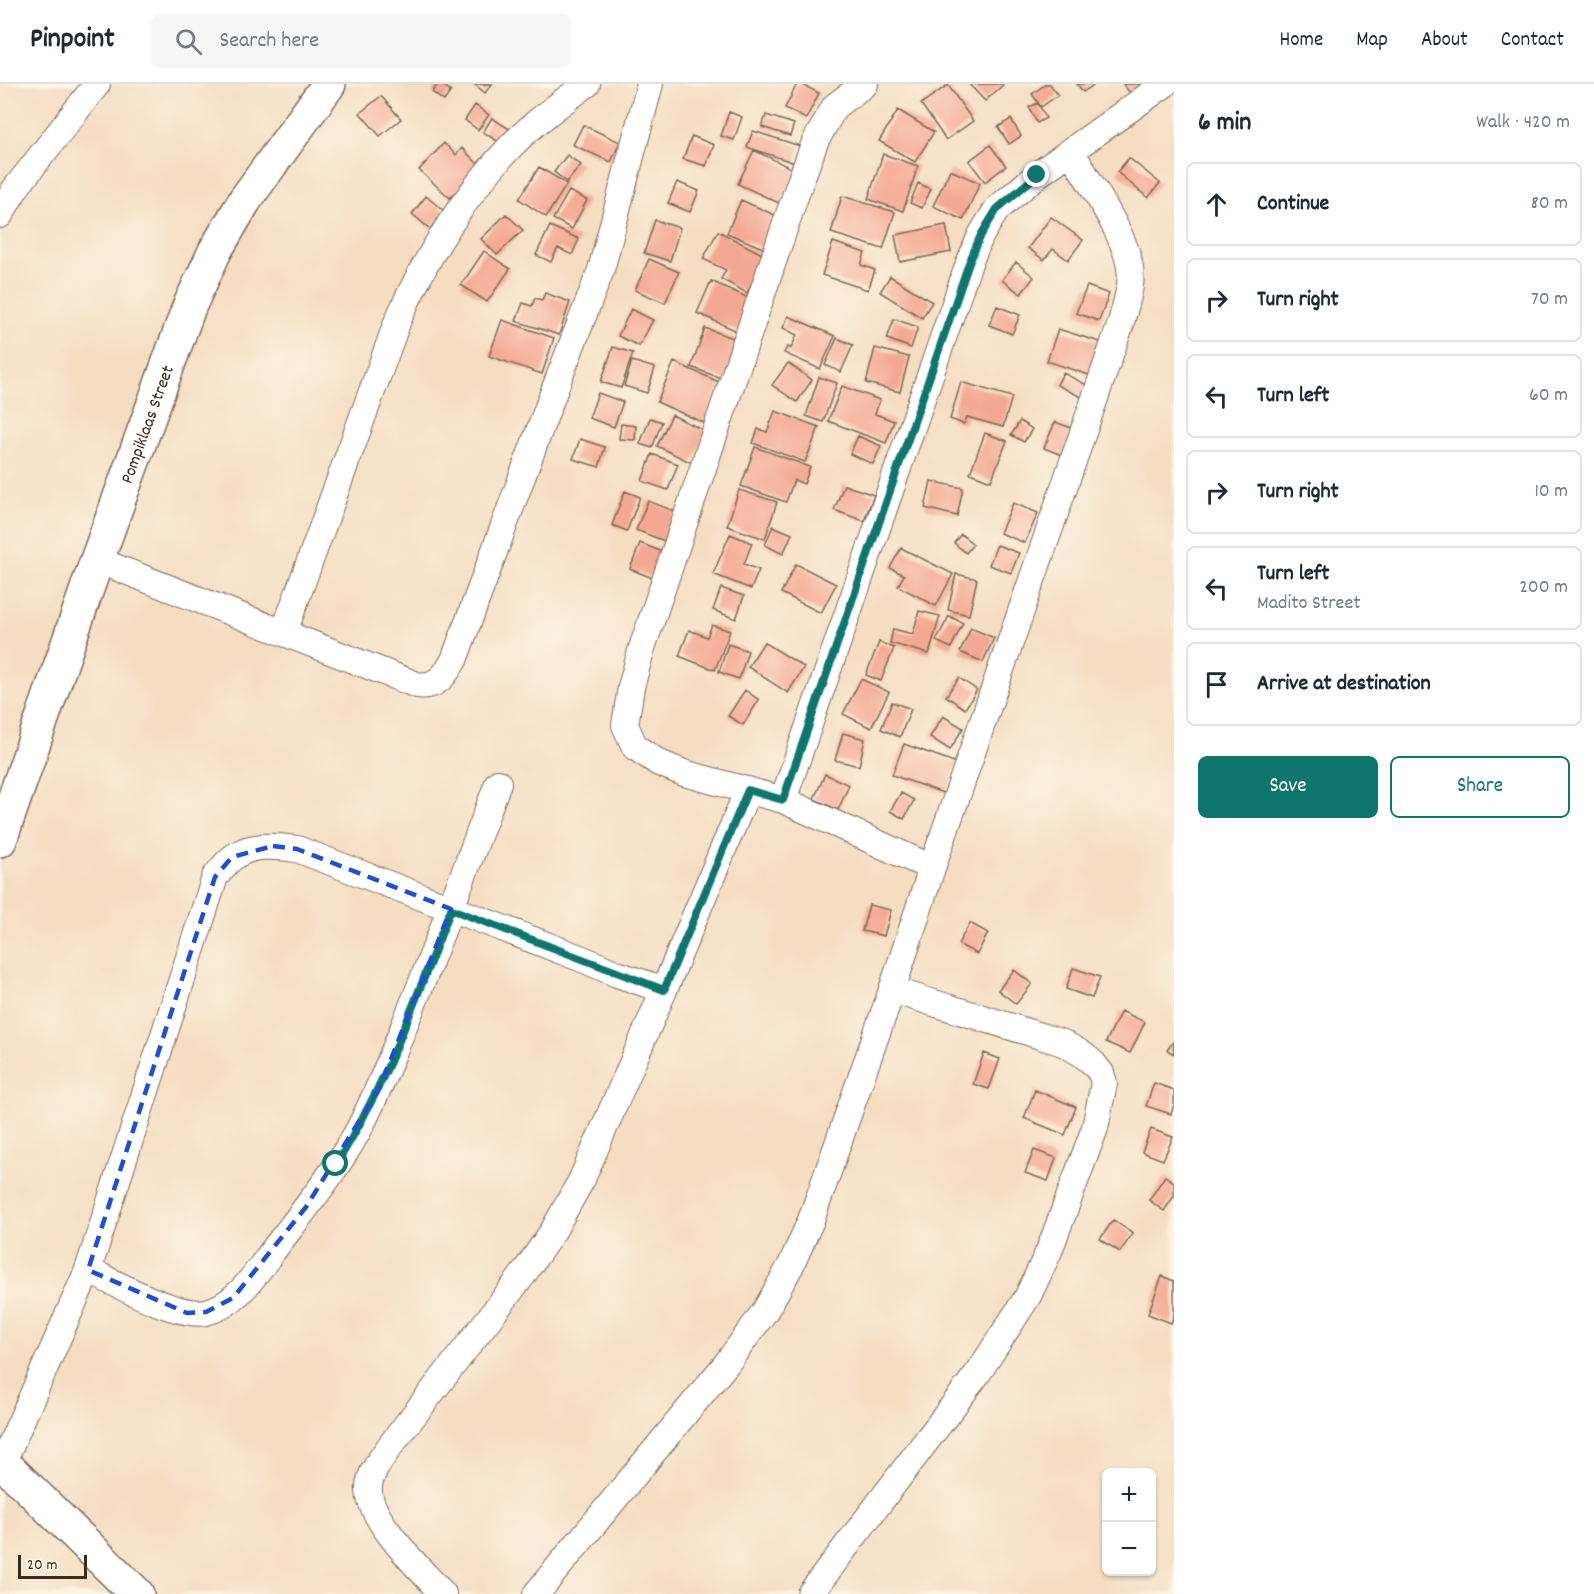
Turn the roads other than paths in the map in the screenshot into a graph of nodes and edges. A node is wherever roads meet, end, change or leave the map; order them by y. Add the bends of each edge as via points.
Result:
1 (97, 84) edge
2 (329, 84) edge
3 (587, 84) edge
4 (650, 84) edge
5 (865, 84) edge
6 (1165, 84) edge
7 (1071, 151) junction
8 (0, 215) edge
9 (98, 560) junction
10 (284, 632) junction
11 (498, 783) dead end
12 (9, 787) edge
13 (748, 790) junction
14 (783, 800) junction
15 (0, 840) edge
16 (932, 868) junction
17 (451, 909) junction
18 (664, 990) junction
19 (892, 990) junction
20 (87, 1270) junction
21 (1, 1461) edge
22 (137, 1594) edge
23 (443, 1594) edge
24 (537, 1594) edge
25 (810, 1594) edge

1 - 8 street via 15,189
2 - 9 street, Pompiklaas Street via 245,200 215,251 189,307
3 - 10 street via 512,145 439,239 398,320
4 - 10 street via 600,270 449,670 435,684 417,685
5 - 13 street via 835,106 803,174 629,696 625,726 635,747 684,773
6 - 7 street
7 - 14 street via 997,209 981,235
7 - 16 street via 1126,250 1130,287 1121,323
9 - 10 street
9 - 12 street, Pompiklaas Street
11 - 17 street
12 - 15 street, Pompiklaas Street
13 - 14 street
13 - 18 street
14 - 16 street
16 - 19 street
17 - 18 street
17 - 20 street via 379,1089 358,1131 243,1288 206,1312 187,1313
17 - 20 street via 297,849 250,848 232,858 215,877 204,907
18 - 23 street via 582,1179 553,1231 375,1469 369,1488 374,1510 386,1530
19 - 24 street via 811,1220 765,1311 727,1364
19 - 25 street via 1063,1043 1093,1064 1104,1083 1095,1128 1050,1251 1028,1296 978,1373
20 - 21 street
21 - 22 street

